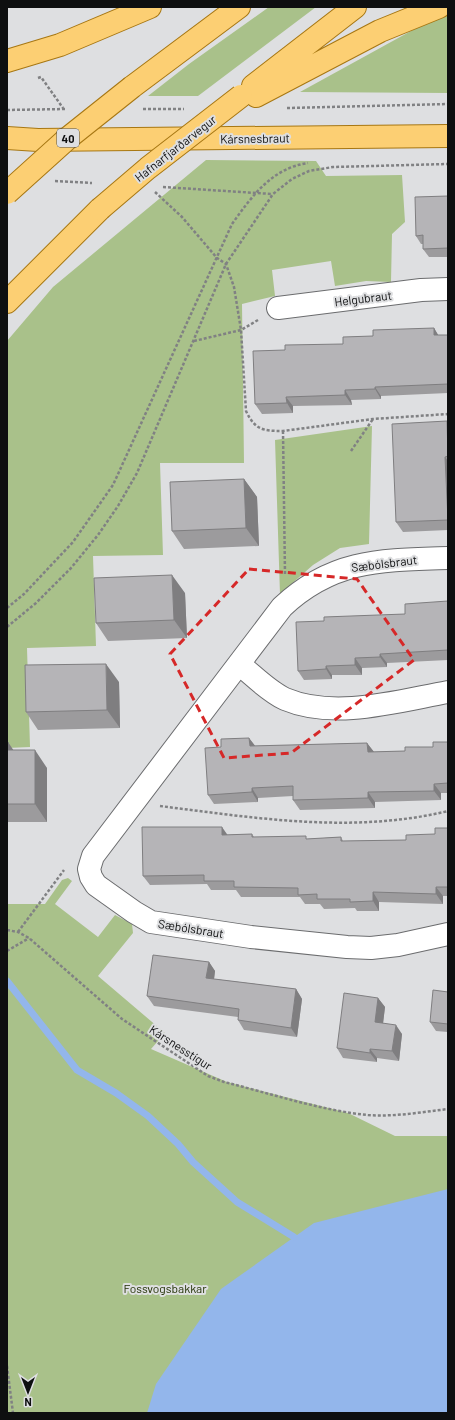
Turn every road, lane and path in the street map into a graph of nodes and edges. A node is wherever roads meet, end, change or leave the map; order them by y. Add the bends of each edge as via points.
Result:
1 (150, 7) edge
2 (239, 7) edge
3 (355, 7) edge
4 (439, 7) edge
5 (7, 61) edge
6 (41, 78) dead end
7 (249, 96) junction
8 (63, 109) dead end
9 (448, 136) edge
10 (7, 138) edge
11 (38, 140) junction
12 (7, 148) edge
13 (316, 162) dead end
14 (448, 164) edge
15 (157, 186) dead end
16 (7, 193) edge
17 (254, 193) junction
18 (273, 194) junction
19 (217, 258) junction
20 (226, 264) junction
21 (448, 289) edge
22 (7, 302) edge
23 (278, 308) joint
24 (241, 330) junction
25 (194, 341) junction
26 (448, 414) edge
27 (374, 419) junction
28 (283, 430) junction
29 (351, 452) dead end
30 (448, 558) edge
31 (285, 580) dead end
32 (7, 608) edge
33 (7, 627) edge
34 (239, 664) junction
35 (448, 692) edge
36 (134, 803) junction
37 (448, 811) edge
38 (64, 870) dead end
39 (7, 930) edge
40 (18, 932) junction
41 (448, 934) edge
42 (29, 938) junction
43 (7, 950) edge
44 (448, 1109) edge
45 (7, 1366) edge
46 (13, 1413) edge

1 - 5 main road via 60,45
2 - 16 main road, 40, bridge via 132,86 68,138
3 - 7 main road
4 - 7 main road via 380,31
6 - 8 path
7 - 22 main road, Hafnarfjarðarvegur, bridge via 207,122 148,168 100,209
9 - 11 main road, Kársnesbraut
10 - 11 main road
11 - 12 main road
13 - 17 path via 282,170
14 - 18 path via 325,168 309,171 292,179
15 - 17 path
17 - 18 path
17 - 19 path via 232,224
18 - 20 path
19 - 20 path
19 - 32 path via 113,485 73,542 24,594
20 - 24 path via 234,288
20 - 25 path
21 - 23 street, Helgubraut via 420,290
23 - 24 path
24 - 25 path
24 - 28 path via 246,411 251,422 258,428 268,431
25 - 33 path via 137,473 118,506 71,568 36,603
26 - 27 path
27 - 28 path
27 - 29 path
28 - 31 path
30 - 34 street, Sæbólsbraut via 359,564 325,576 295,595 282,607
34 - 35 street via 273,692 316,708 365,708
34 - 36 street, Sæbólsbraut
36 - 37 path via 298,822 383,822
36 - 41 street, Sæbólsbraut via 93,856 89,869 96,885 151,922 251,937 371,948
38 - 40 path
39 - 40 path, Kársnesstígur
40 - 42 path, Kársnesstígur
42 - 43 path
42 - 44 path, Kársnesstígur via 122,1019 208,1076 346,1112 393,1115
45 - 46 path

